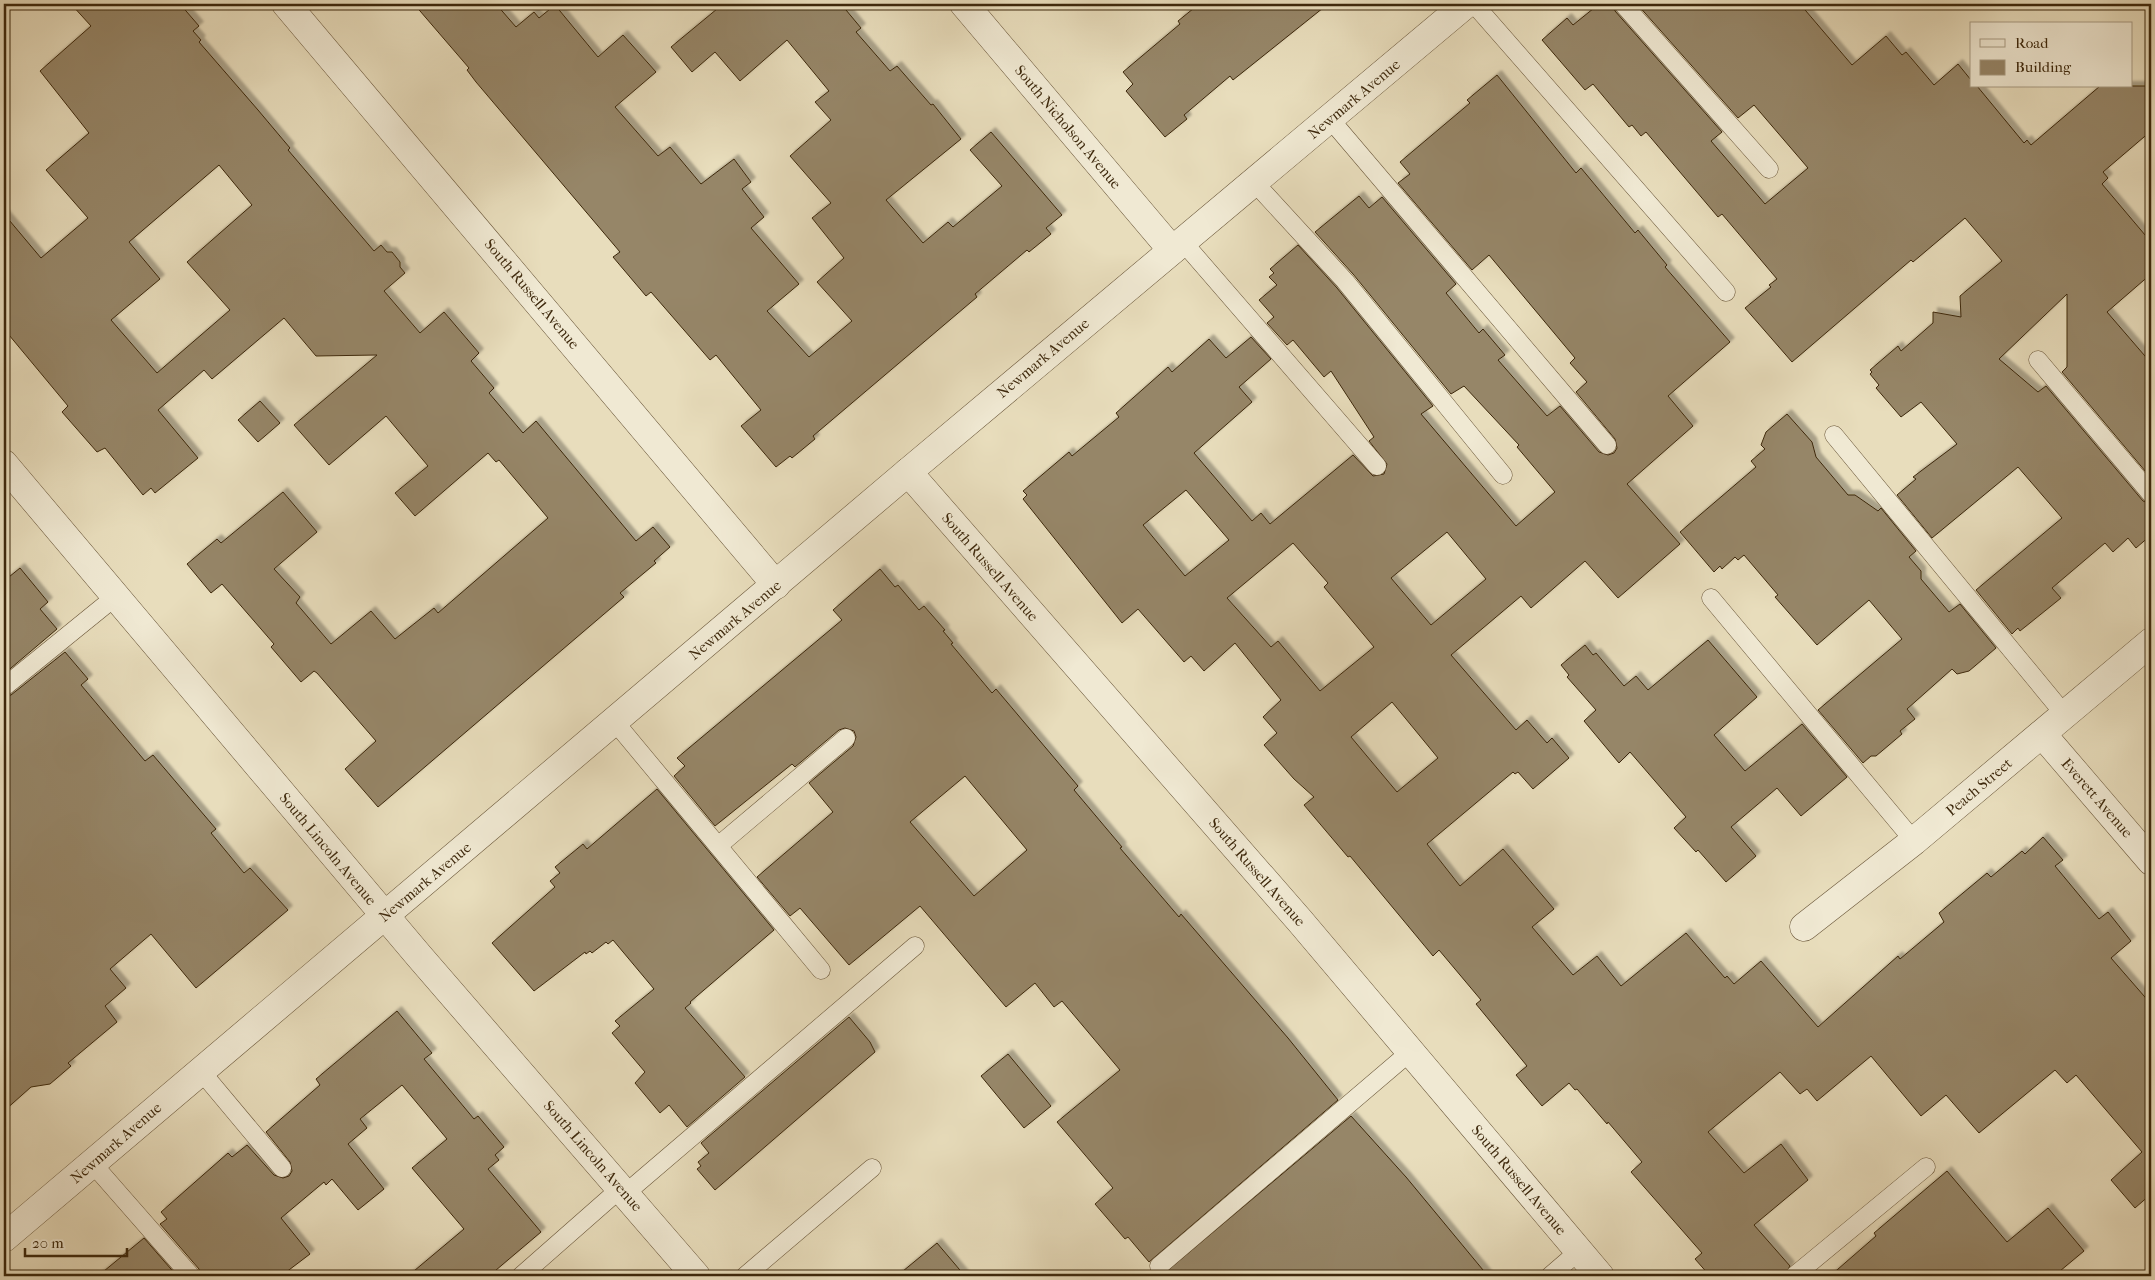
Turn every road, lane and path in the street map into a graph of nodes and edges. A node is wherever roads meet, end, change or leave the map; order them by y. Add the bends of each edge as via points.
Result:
1 (286, 4) edge
2 (964, 4) edge
3 (1466, 4) edge
4 (1474, 4) edge
5 (1623, 4) edge
6 (1330, 119) junction
7 (1769, 169) dead end
8 (1254, 182) junction
9 (1177, 246) junction
10 (1726, 292) dead end
11 (2038, 360) dead end
12 (1834, 435) dead end
13 (1607, 445) dead end
14 (4, 464) edge
15 (1377, 466) dead end
16 (908, 472) junction
17 (1503, 475) dead end
18 (2151, 494) edge
19 (776, 585) junction
20 (115, 597) junction
21 (1711, 598) dead end
22 (2151, 642) edge
23 (4, 687) edge
24 (2065, 715) junction
25 (615, 722) junction
26 (2042, 734) junction
27 (846, 738) dead end
28 (1914, 841) junction
29 (718, 846) junction
30 (2151, 861) edge
31 (385, 916) junction
32 (1804, 927) dead end
33 (915, 946) dead end
34 (821, 970) dead end
35 (1410, 1052) junction
36 (200, 1070) junction
37 (92, 1163) junction
38 (1926, 1167) dead end
39 (282, 1168) dead end
40 (872, 1168) dead end
41 (624, 1190) junction
42 (4, 1238) edge
43 (1579, 1252) junction
44 (1158, 1266) dead end
45 (191, 1276) edge
46 (521, 1276) edge
47 (696, 1276) edge
48 (745, 1276) edge
49 (1550, 1276) edge
50 (1600, 1276) edge
51 (1794, 1276) edge

1 - 19 street, South Russell Avenue
2 - 9 street, South Nicholson Avenue
3 - 6 street, Newmark Avenue
4 - 10 lane
5 - 7 lane
6 - 8 street, Newmark Avenue
6 - 13 lane
8 - 9 street, Newmark Avenue
8 - 17 lane via 1345,281
9 - 15 lane
9 - 16 street, Newmark Avenue
11 - 18 lane
12 - 24 lane
14 - 20 street, South Lincoln Avenue
16 - 19 street, Newmark Avenue
16 - 35 street, South Russell Avenue via 1300,921
19 - 25 street, Newmark Avenue
20 - 23 lane
20 - 31 street, South Lincoln Avenue
21 - 28 lane
22 - 24 street, Peach Street
24 - 26 street, Peach Street
25 - 29 lane
25 - 31 street, Newmark Avenue
26 - 28 street, Peach Street
26 - 30 street, Everett Avenue
27 - 29 lane
28 - 32 street, Peach Street
29 - 34 lane
31 - 36 street, Newmark Avenue
31 - 41 street, South Lincoln Avenue
33 - 41 lane
35 - 43 street, South Russell Avenue
35 - 44 lane
36 - 37 street, Newmark Avenue
36 - 39 lane
37 - 42 street, Newmark Avenue
37 - 45 lane
38 - 51 lane
40 - 48 lane
41 - 46 lane
41 - 47 street, South Lincoln Avenue
43 - 49 lane
43 - 50 street, South Russell Avenue

